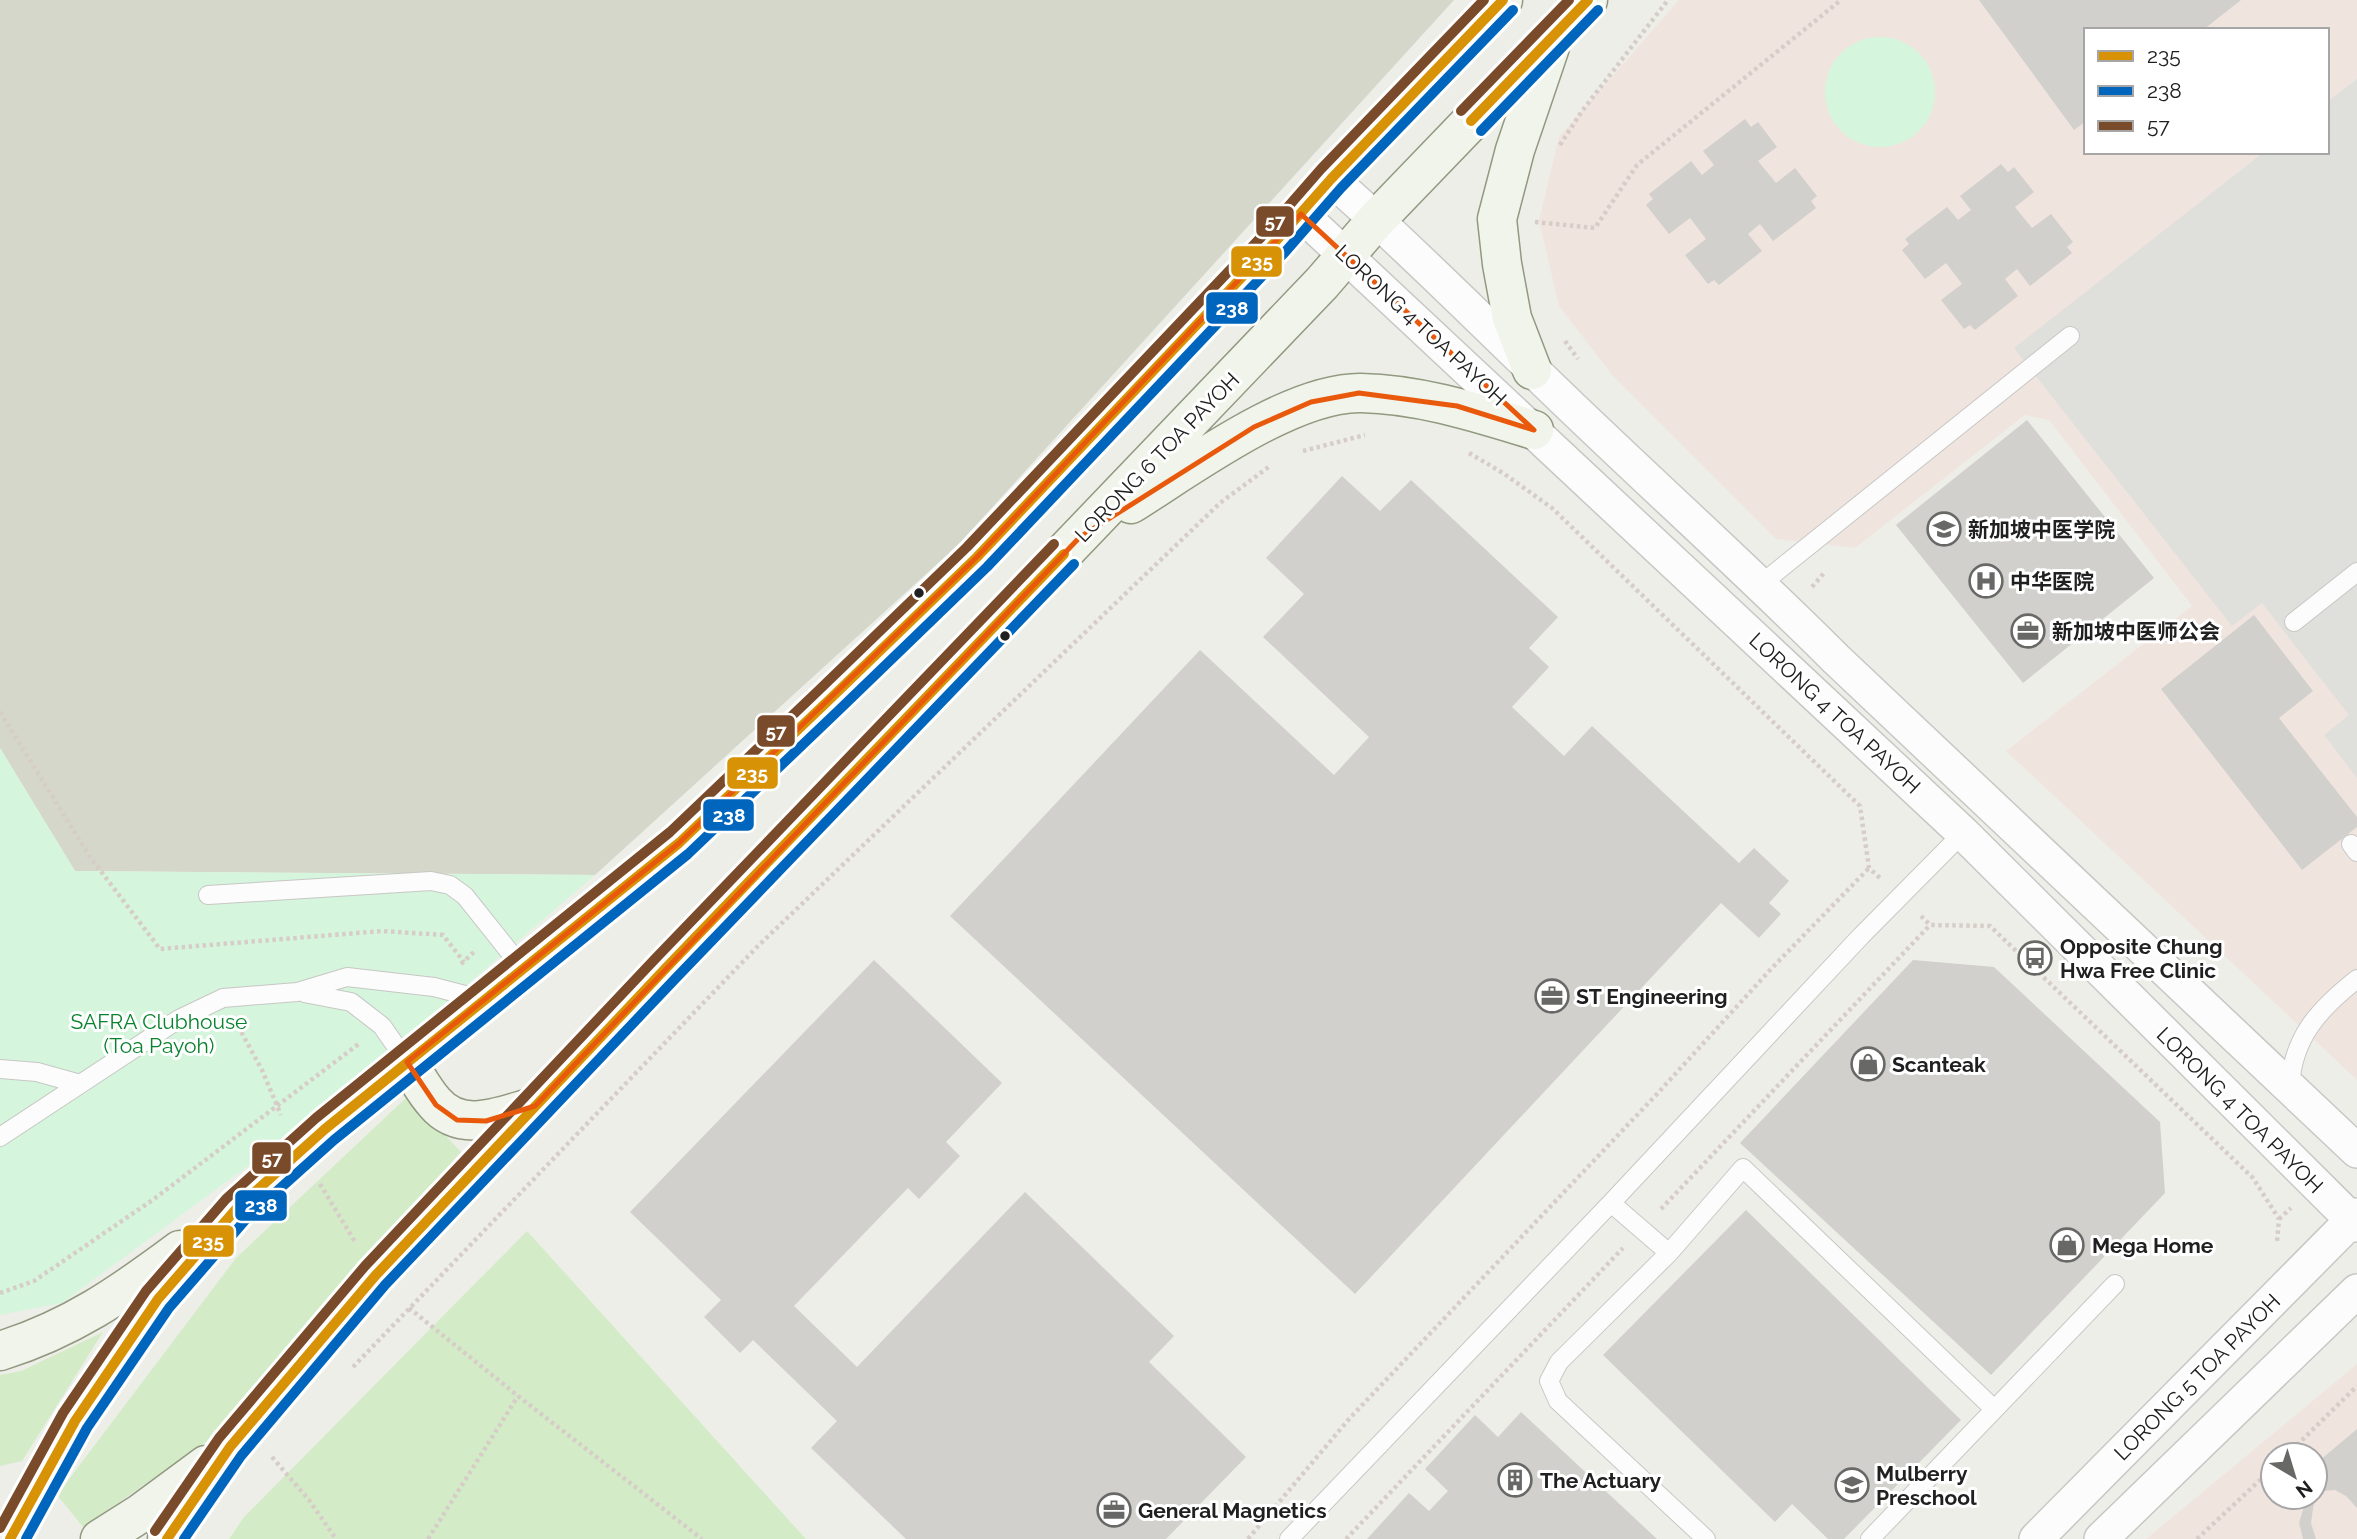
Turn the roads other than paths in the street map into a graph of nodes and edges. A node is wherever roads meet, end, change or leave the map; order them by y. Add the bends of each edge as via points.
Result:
1 (1503, 0) edge
2 (1588, 0) edge
3 (1554, 35) junction
4 (1331, 179) junction
5 (1301, 214) junction
6 (1377, 219) junction
7 (1345, 256) junction
8 (2070, 336) dead end
9 (1532, 370) junction
10 (1534, 429) junction
11 (1080, 537) junction
12 (2357, 572) edge
13 (1761, 584) junction
14 (2294, 622) dead end
15 (1963, 833) junction
16 (208, 895) dead end
17 (524, 970) junction
18 (2357, 979) edge
19 (297, 992) junction
20 (484, 1000) junction
21 (407, 1062) junction
22 (0, 1069) edge
23 (80, 1084) junction
24 (2290, 1086) junction
25 (535, 1106) junction
26 (0, 1136) edge
27 (2357, 1151) edge
28 (1611, 1203) junction
29 (237, 1209) junction
30 (2355, 1220) edge
31 (1669, 1253) junction
32 (2115, 1284) dead end
33 (2357, 1291) edge
34 (0, 1351) edge
35 (1994, 1409) junction
36 (246, 1455) junction
37 (10, 1539) edge
38 (100, 1539) edge
39 (167, 1539) edge
40 (1289, 1539) edge
41 (1706, 1539) edge
42 (1870, 1539) edge
43 (2036, 1539) edge
44 (2101, 1539) edge

1 - 4 main road
2 - 3 main road, LORONG 6 TOA PAYOH
3 - 6 main road, LORONG 6 TOA PAYOH
3 - 9 main road via 1497,219 1513,318
4 - 5 main road
4 - 6 street, LORONG 4 TOA PAYOH
5 - 7 street, LORONG 4 TOA PAYOH
5 - 17 main road via 986,547 898,633 679,843
6 - 7 main road, LORONG 6 TOA PAYOH
6 - 9 street, LORONG 4 TOA PAYOH
7 - 10 street, LORONG 4 TOA PAYOH
7 - 11 main road, LORONG 6 TOA PAYOH
8 - 13 lane
9 - 13 street, LORONG 4 TOA PAYOH
10 - 11 main road via 1457,406 1410,399 1359,393 1311,401 1254,427
10 - 15 street, LORONG 4 TOA PAYOH
11 - 25 main road, LORONG 6 TOA PAYOH
12 - 14 lane
13 - 24 street, LORONG 4 TOA PAYOH
15 - 28 lane
15 - 30 street, LORONG 4 TOA PAYOH
16 - 17 lane via 431,881 450,885 466,896
17 - 20 main road
18 - 24 lane via 2318,1016 2297,1045
19 - 20 lane via 347,977 433,987
19 - 21 lane via 351,1002 382,1026
19 - 23 lane via 223,999 179,1019
20 - 21 main road
21 - 25 main road via 436,1105 457,1120 486,1121
21 - 29 main road
22 - 23 lane via 37,1072
23 - 26 lane
24 - 27 street, LORONG 4 TOA PAYOH
25 - 36 main road, LORONG 6 TOA PAYOH via 375,1276
28 - 31 lane
28 - 40 lane
29 - 34 main road via 121,1294 69,1325
29 - 37 main road via 158,1299 75,1421
30 - 43 street, LORONG 5 TOA PAYOH
31 - 35 lane via 1743,1168
31 - 41 lane via 1559,1362 1549,1381 1558,1401
32 - 35 lane
33 - 44 street
35 - 42 lane
36 - 38 main road
36 - 39 main road, LORONG 6 TOA PAYOH

